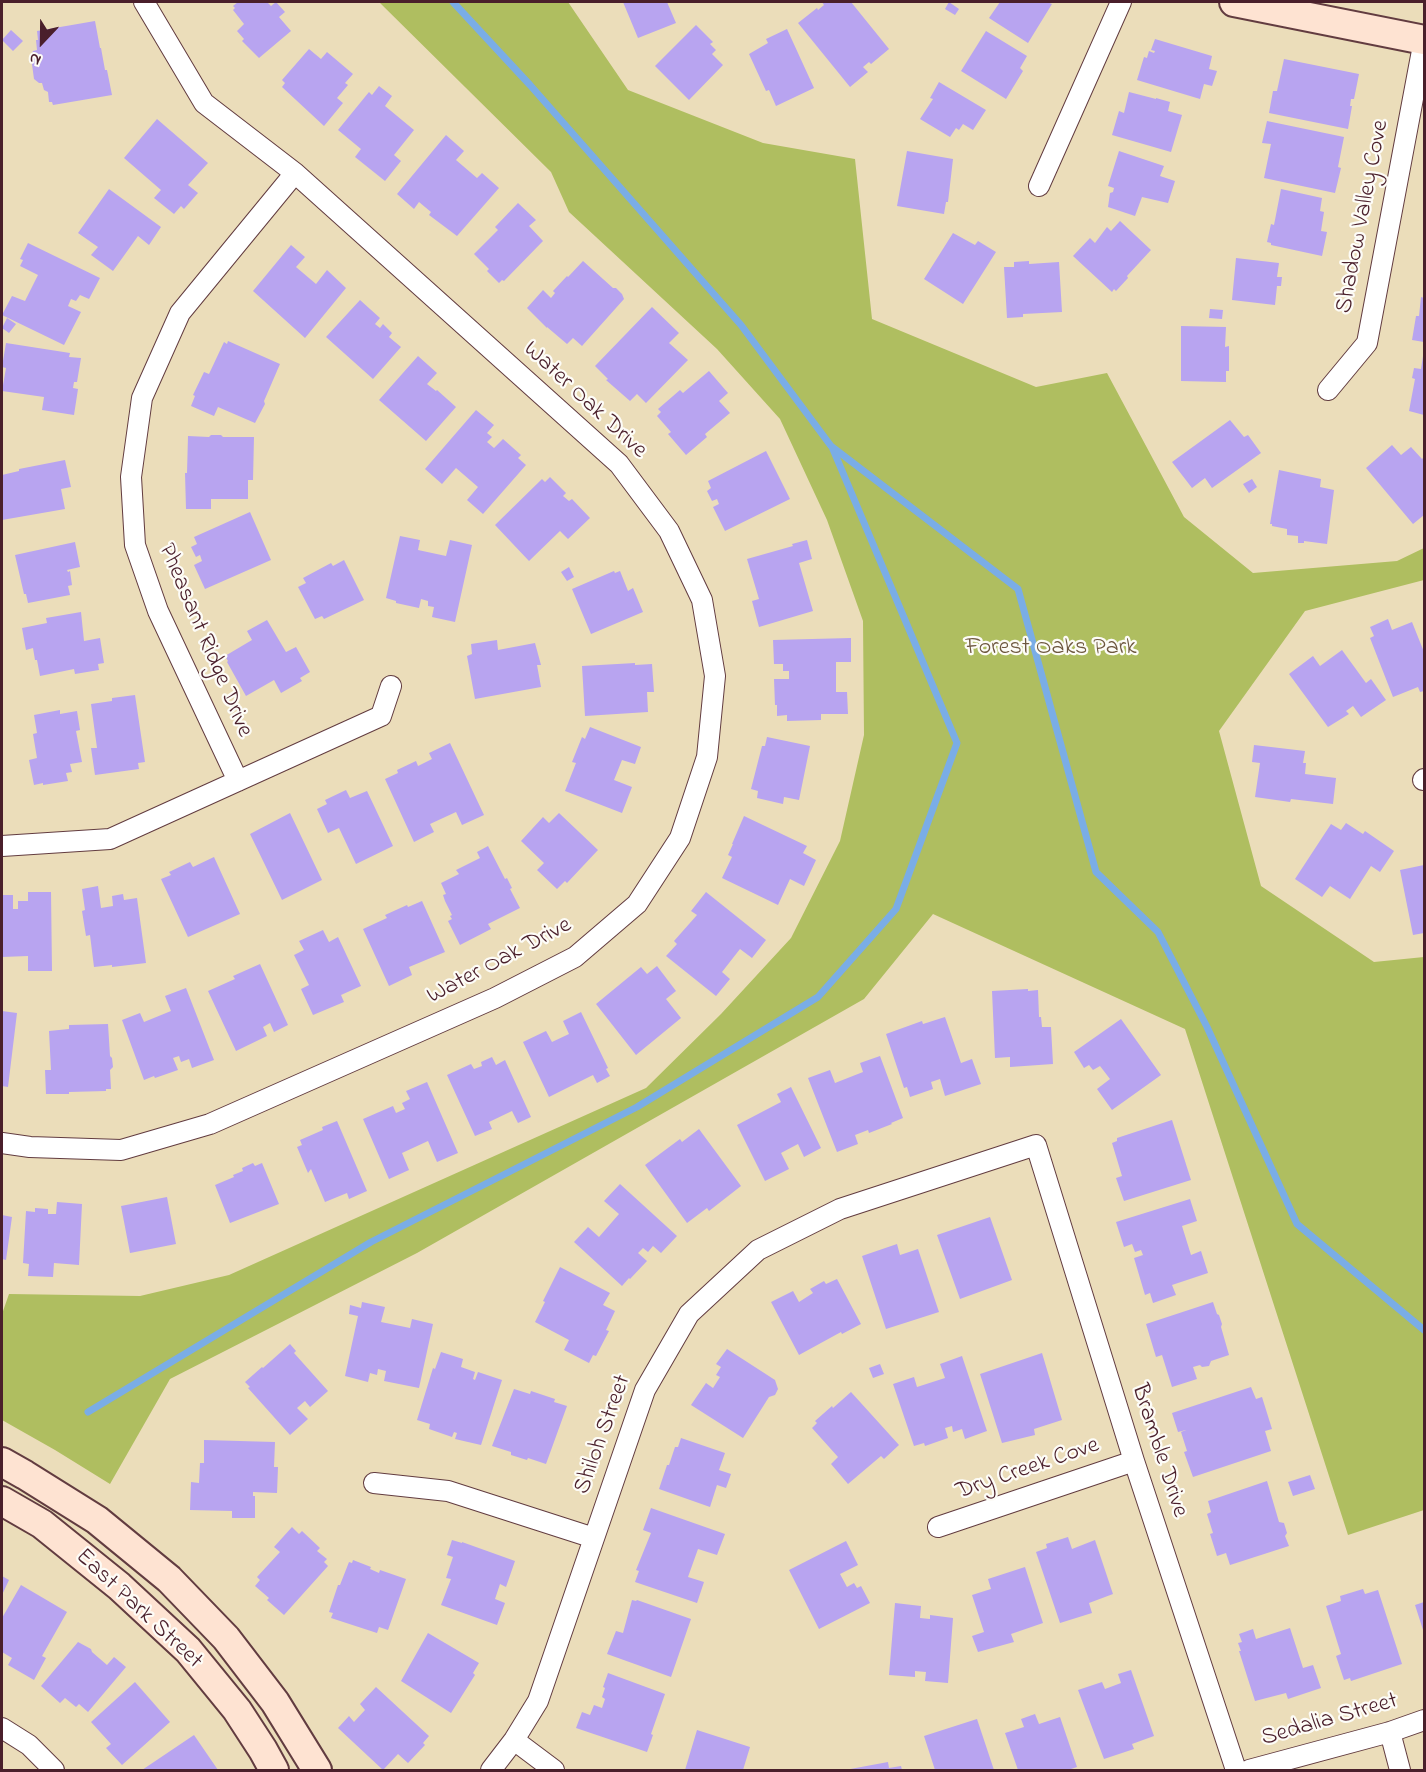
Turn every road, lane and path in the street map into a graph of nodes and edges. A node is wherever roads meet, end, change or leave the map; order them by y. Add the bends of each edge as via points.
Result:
1 (144, 2) edge
2 (1121, 2) edge
3 (1234, 2) edge
4 (1424, 40) edge
5 (295, 173) junction
6 (1039, 186) dead end
7 (1328, 390) dead end
8 (391, 686) dead end
9 (238, 781) junction
10 (2, 846) edge
11 (2, 1143) edge
12 (1036, 1146) joint
13 (1134, 1461) junction
14 (2, 1462) edge
15 (374, 1483) dead end
16 (2, 1501) edge
17 (938, 1527) dead end
18 (594, 1538) junction
19 (1425, 1720) edge
20 (2, 1728) edge
21 (1390, 1732) junction
22 (514, 1740) junction
23 (54, 1770) edge
24 (274, 1770) edge
25 (317, 1770) edge
26 (491, 1770) edge
27 (554, 1770) edge
28 (1236, 1770) edge
29 (1249, 1770) edge
30 (1400, 1770) edge

1 - 5 street, Water Oak Drive via 204,103
2 - 6 street
3 - 4 street
4 - 7 street, Shadow Valley Cove via 1367,343
5 - 9 street, Pheasant Ridge Drive via 180,313 142,398 131,477 135,546 158,611
5 - 11 street, Water Oak Drive via 619,464 669,531 702,600 716,676 707,757 680,838 637,904 575,957 495,998 210,1124 121,1150
8 - 9 street via 381,716
9 - 10 street via 110,838
12 - 13 street, Bramble Drive
12 - 18 street, Shiloh Street via 840,1209 758,1250 689,1314 645,1390
13 - 17 street, Dry Creek Cove
13 - 28 street, Bramble Drive
14 - 25 street, East Park Street via 97,1520 169,1579 226,1638 275,1702
15 - 18 street via 448,1491
16 - 24 street, East Park Street via 42,1524 120,1586 188,1650 237,1710
18 - 22 street, Shiloh Street via 538,1701
19 - 21 street, Sedalia Street
20 - 23 street via 29,1745
21 - 29 street, Sedalia Street
21 - 30 street
22 - 26 street, Shiloh Street
22 - 27 street

